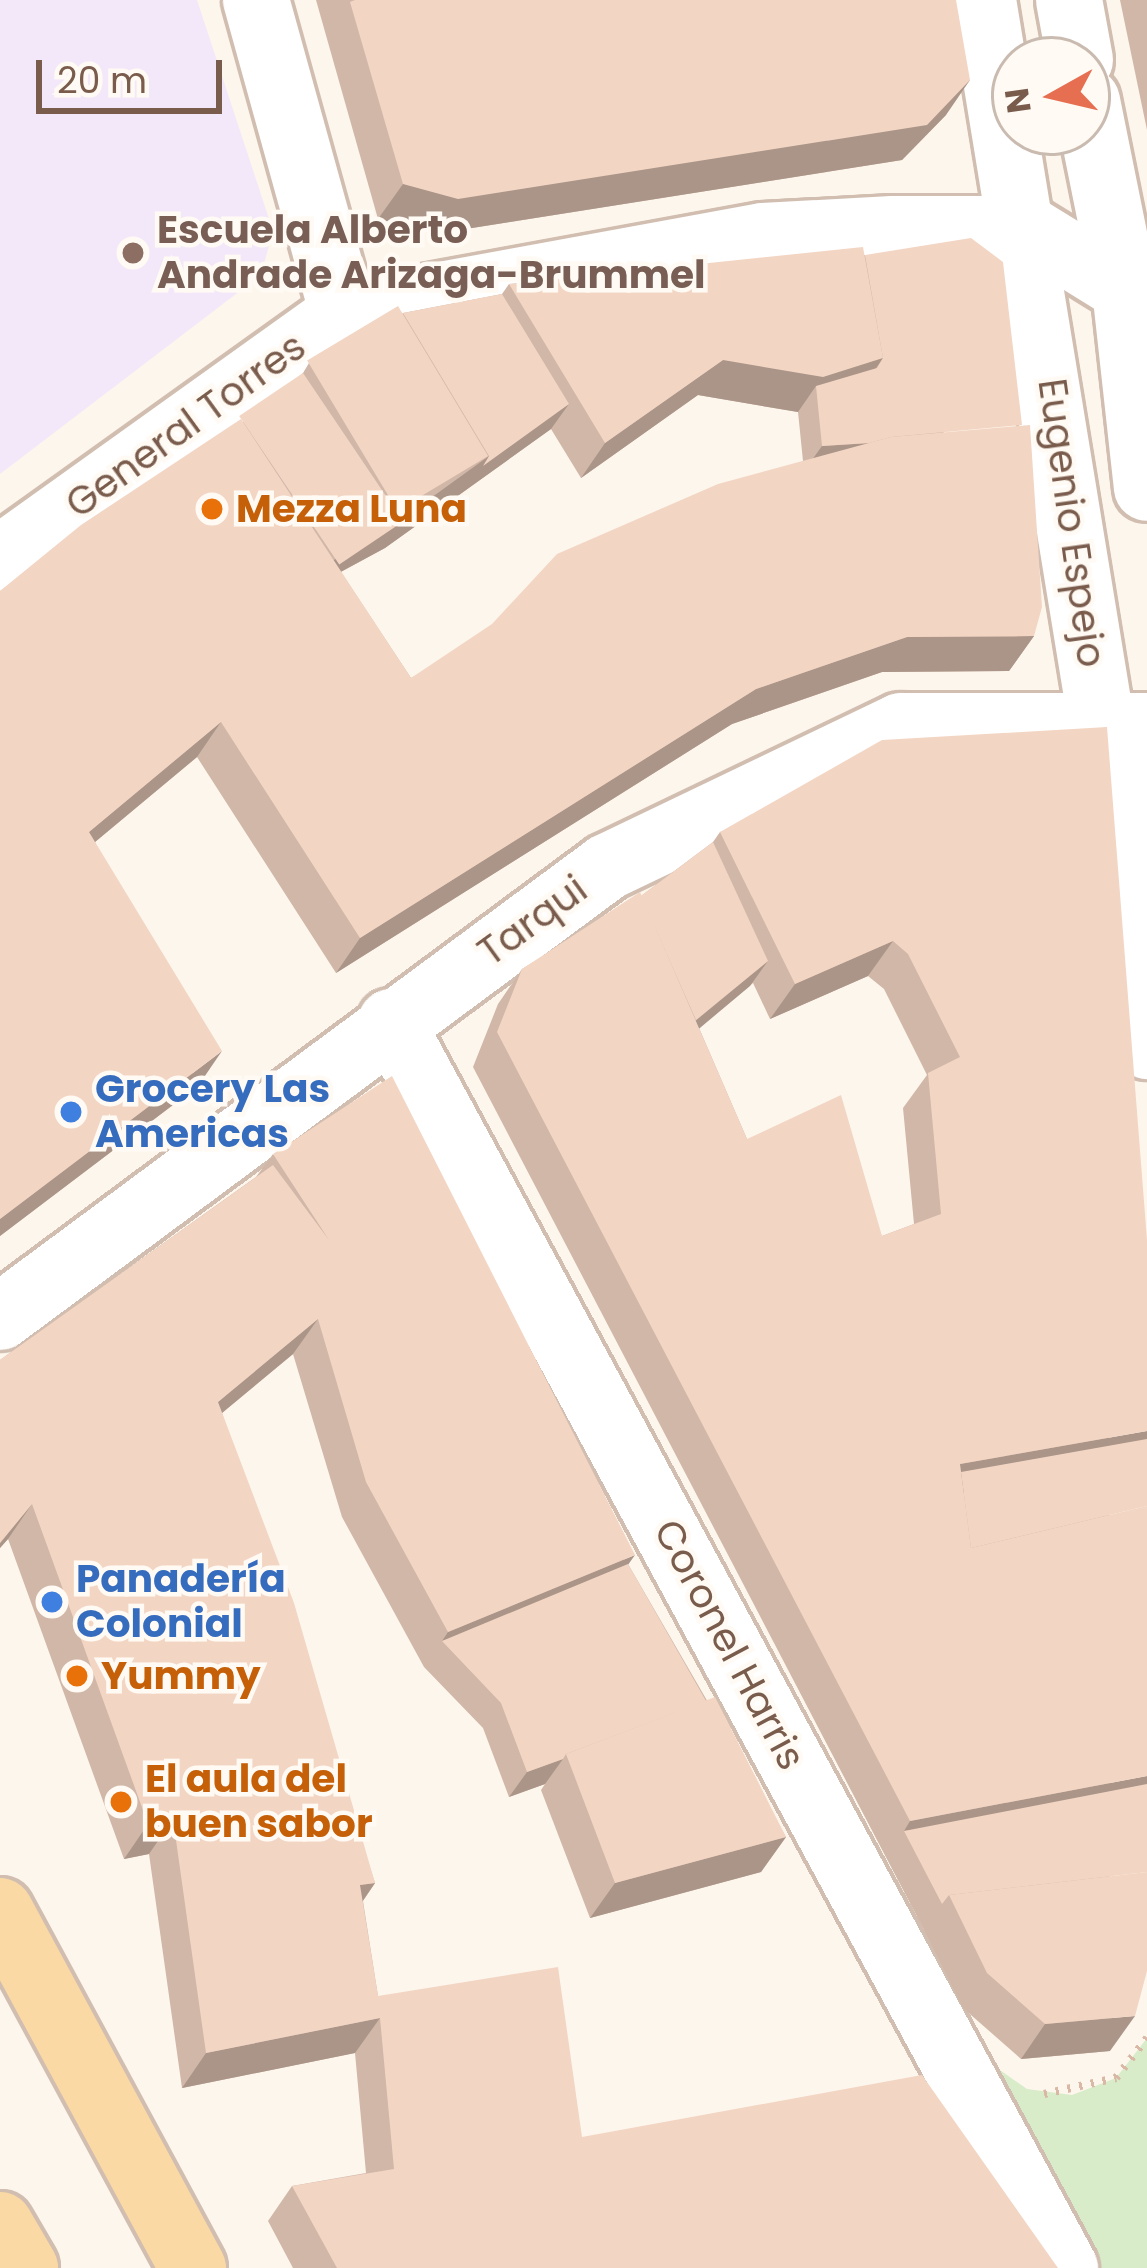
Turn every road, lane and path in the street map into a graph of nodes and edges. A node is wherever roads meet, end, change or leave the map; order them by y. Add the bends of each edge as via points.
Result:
1 (256, 0) edge
2 (983, 0) edge
3 (1069, 0) edge
4 (1076, 36) edge
5 (1101, 156) edge
6 (1028, 230) junction
7 (1136, 290) edge
8 (343, 313) junction
9 (1147, 488) edge
10 (0, 559) edge
11 (1124, 726) edge
12 (391, 1022) junction
13 (1147, 1046) edge
14 (0, 1316) edge
15 (0, 1911) edge
16 (1147, 2038) edge
17 (957, 2066) junction
18 (0, 2225) edge
19 (26, 2268) edge
20 (193, 2268) edge
21 (1065, 2268) edge

1 - 8 street
2 - 6 street, Eugenio Espejo
3 - 4 street
5 - 7 street, Eugenio Espejo
6 - 7 street
6 - 8 street, General Torres via 764,236
6 - 11 street, Eugenio Espejo
7 - 9 street, Eugenio Espejo
8 - 10 street, General Torres
11 - 12 street, Tarqui via 902,726 607,868
11 - 13 street, Eugenio Espejo
12 - 14 street, Tarqui
12 - 17 street, Coronel Harris
15 - 20 main road
16 - 17 path via 1116,2078 1072,2095 1027,2090 987,2061
17 - 21 street, Coronel Harris
18 - 19 main road

